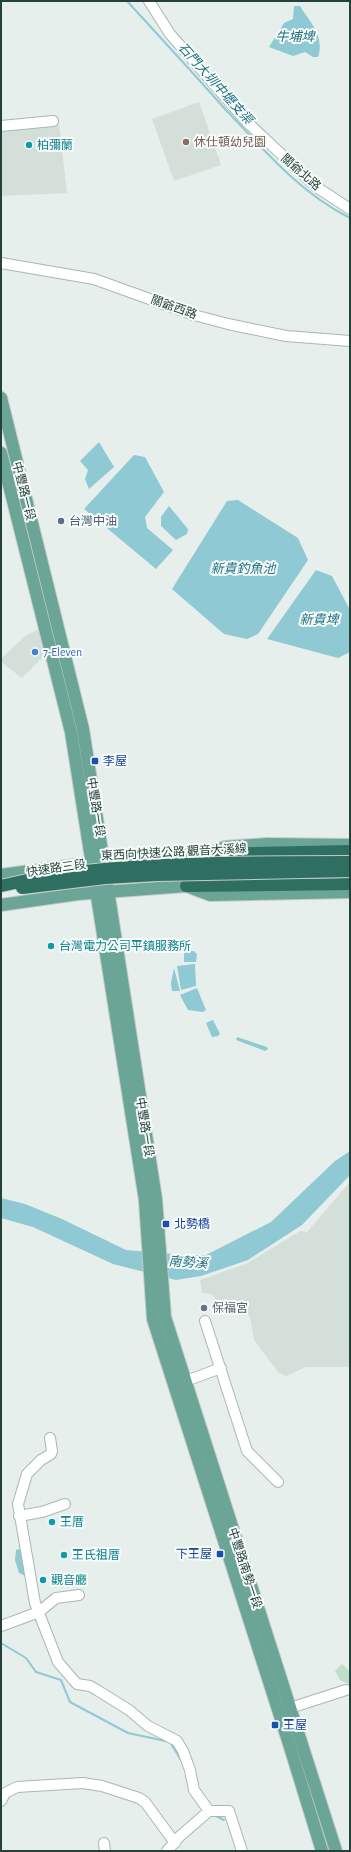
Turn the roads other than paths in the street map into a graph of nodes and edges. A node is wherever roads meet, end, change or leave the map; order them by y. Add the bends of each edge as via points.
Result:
1 (149, 1) edge
2 (53, 121) dead end
3 (1, 126) edge
4 (350, 209) edge
5 (1, 263) edge
6 (350, 341) edge
7 (1, 398) edge
8 (1, 453) edge
9 (48, 588) junction
10 (36, 591) junction
11 (350, 845) edge
12 (350, 850) edge
13 (207, 854) junction
14 (350, 856) edge
15 (104, 861) junction
16 (350, 862) edge
17 (91, 863) junction
18 (350, 871) edge
19 (1, 875) edge
20 (350, 877) edge
21 (350, 884) edge
22 (1, 886) edge
23 (186, 886) junction
24 (108, 892) junction
25 (350, 892) edge
26 (1, 893) edge
27 (95, 893) junction
28 (1, 905) edge
29 (154, 1246) junction
30 (156, 1284) junction
31 (205, 1321) dead end
32 (221, 1368) junction
33 (186, 1381) junction
34 (174, 1385) junction
35 (50, 1438) dead end
36 (278, 1482) dead end
37 (65, 1504) dead end
38 (19, 1516) junction
39 (79, 1595) dead end
40 (39, 1612) junction
41 (1, 1626) edge
42 (346, 1690) dead end
43 (290, 1708) junction
44 (1, 1801) edge
45 (209, 1812) junction
46 (175, 1843) junction
47 (167, 1851) edge
48 (241, 1851) edge
49 (322, 1851) edge
50 (336, 1851) edge

1 - 4 street, 關爺北路 via 170,34 247,122 315,186
2 - 3 street
5 - 6 street, 關爺西路 via 94,279 194,315 228,324 286,336
7 - 9 main road, 中豐路一段
8 - 10 main road, 中豐路一段
9 - 10 main road
9 - 15 main road, 中豐路一段 via 83,729
10 - 17 main road, 中豐路一段 via 71,732
11 - 13 main road, 快速路三段 via 253,845 225,847
12 - 13 highway
13 - 14 street, 快速路三段 via 226,859
13 - 15 main road, 快速路三段
15 - 17 main road, 快速路三段
15 - 24 main road, 中豐路一段
16 - 22 highway, 東西向快速公路 觀音大溪線, bridge via 120,867 66,873
17 - 19 main road, 快速路三段
17 - 27 main road, 中豐路一段
18 - 26 highway, 東西向快速公路 觀音大溪線, bridge via 105,878
20 - 23 street via 215,882
21 - 23 highway
23 - 24 main road
23 - 25 main road via 210,895
24 - 27 main road
24 - 29 main road, 中豐路一段 via 156,1199
27 - 28 main road
27 - 29 main road, 中豐路一段
29 - 30 main road
30 - 33 main road, 中豐路南勢一段
30 - 34 main road, 中豐路南勢一段 via 153,1319
31 - 32 street
32 - 33 street
32 - 36 street via 247,1451
33 - 34 main road
33 - 43 main road, 中豐路南勢一段
34 - 49 main road, 中豐路南勢一段
35 - 38 street via 51,1454 27,1474 18,1504
37 - 38 street
38 - 40 street via 35,1603
39 - 40 street via 56,1598
40 - 41 street
40 - 45 street via 58,1662 77,1684 90,1686 129,1710 148,1726 177,1741 190,1770 194,1790
42 - 43 street
43 - 50 main road, 中豐路南勢一段
44 - 46 street via 5,1793 17,1787 66,1783 102,1786 139,1798 150,1808
45 - 46 street
45 - 48 street via 229,1811
46 - 47 street

